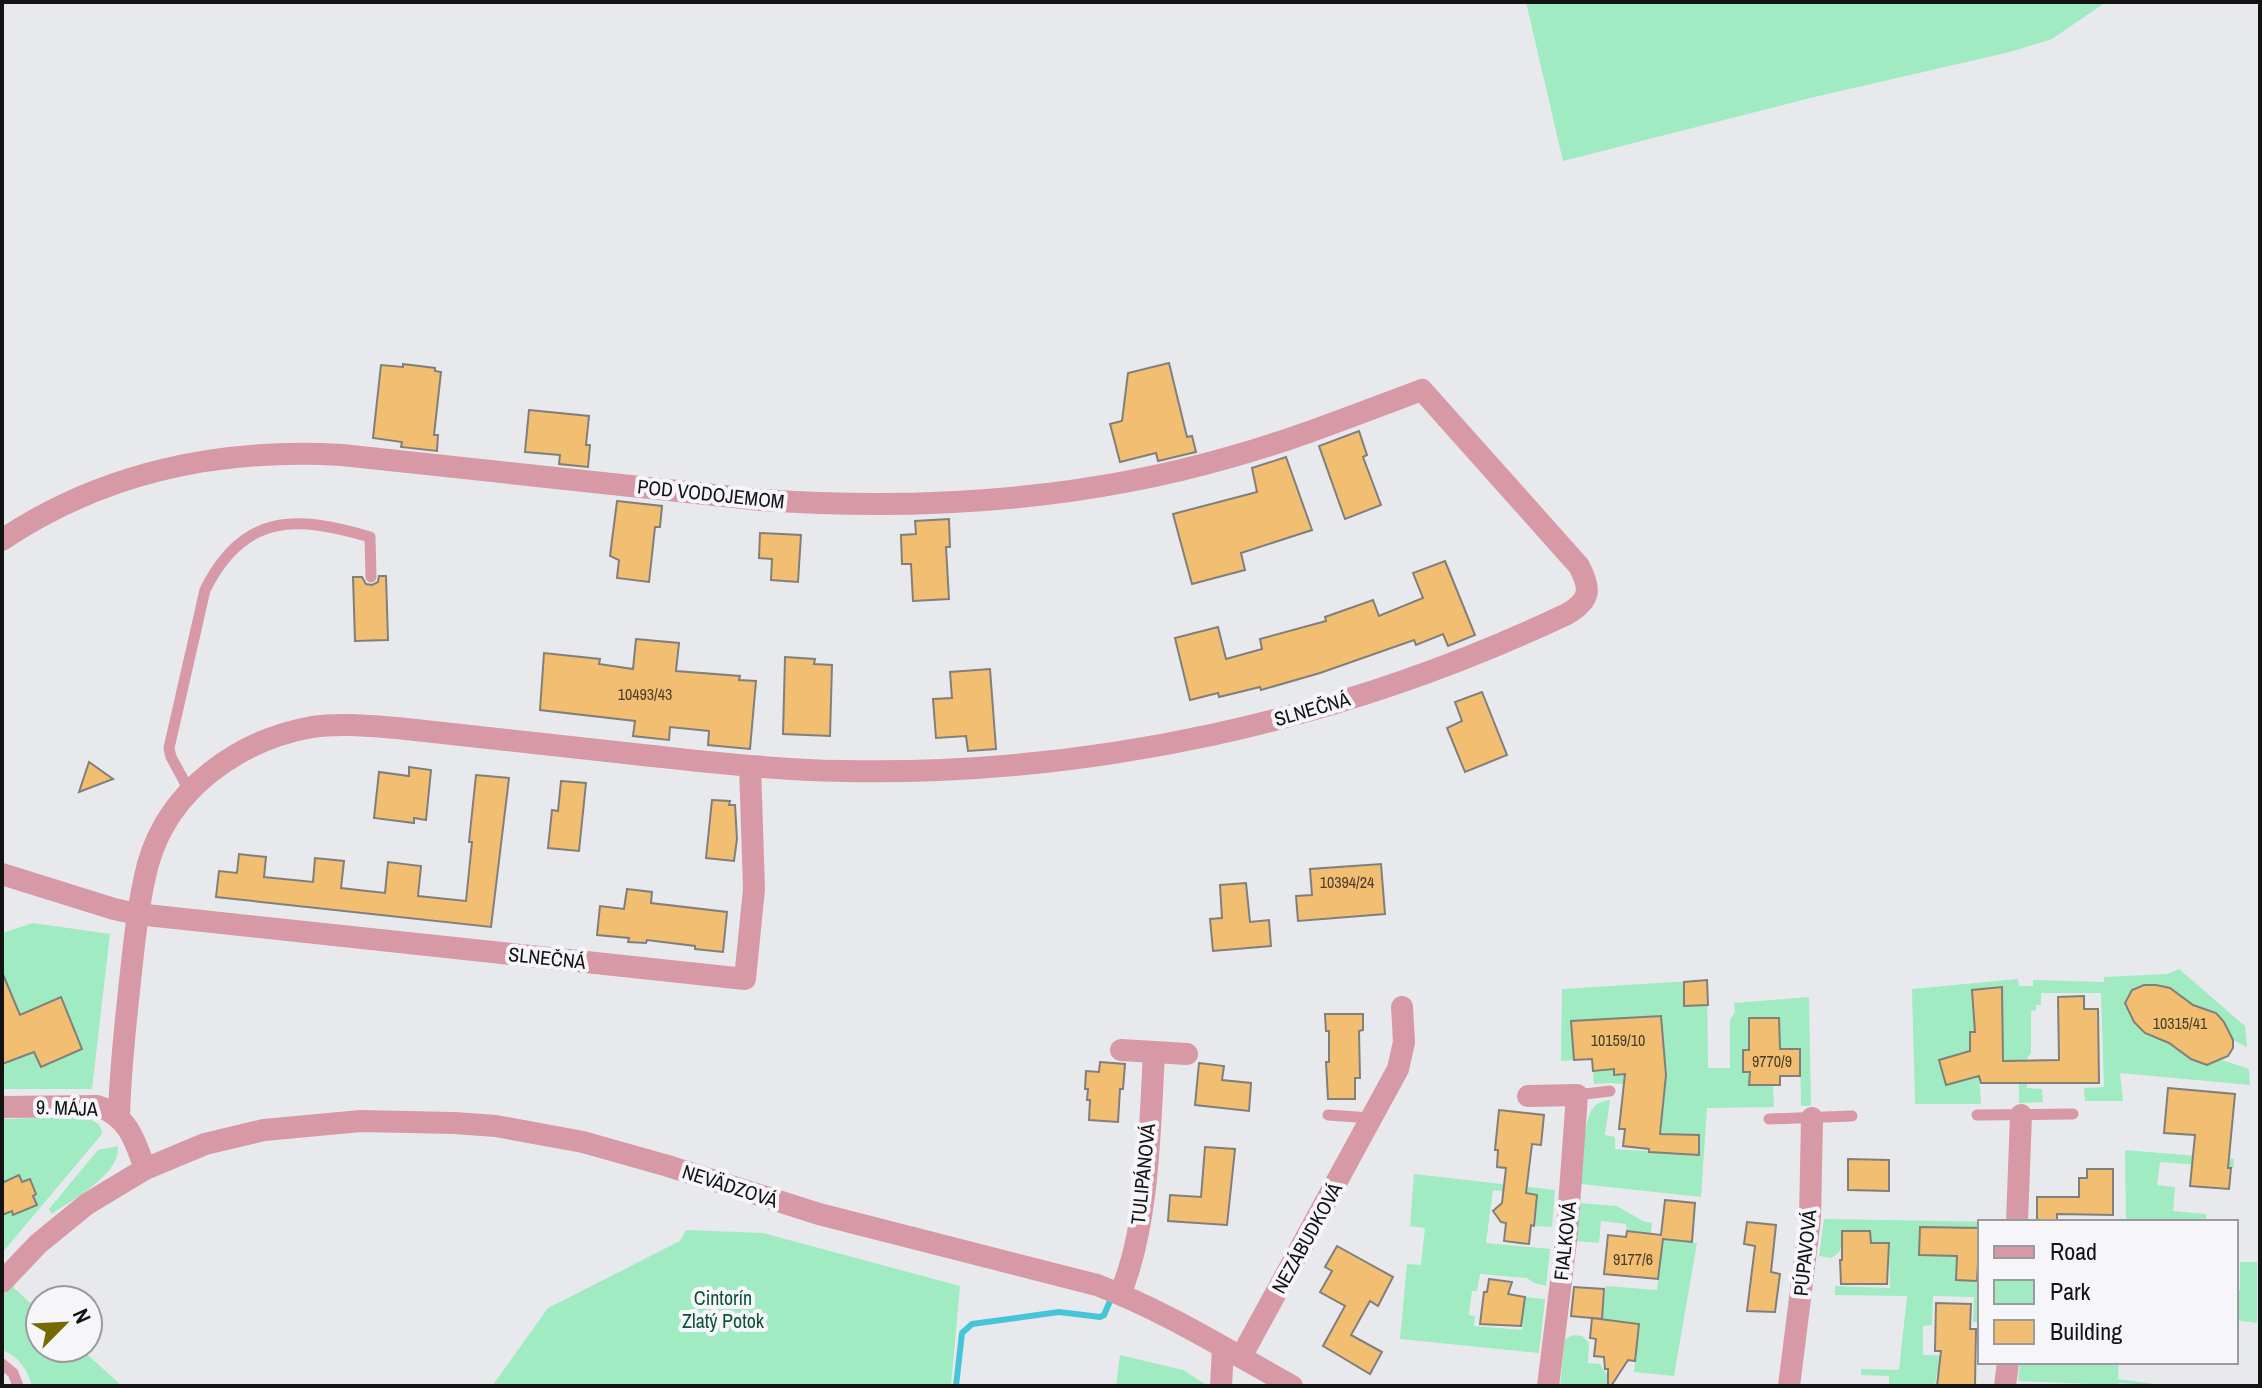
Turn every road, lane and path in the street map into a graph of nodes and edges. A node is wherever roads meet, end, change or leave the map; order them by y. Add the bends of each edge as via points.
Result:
1 (1422, 390) joint
2 (2, 540) edge
3 (371, 577) dead end
4 (750, 766) junction
5 (190, 792) junction
6 (2, 874) edge
7 (137, 914) junction
8 (1402, 1007) dead end
9 (1121, 1050) dead end
10 (1154, 1052) junction
11 (1187, 1054) dead end
12 (1610, 1091) dead end
13 (1577, 1095) junction
14 (1528, 1096) dead end
15 (2, 1107) edge
16 (2073, 1114) dead end
17 (1328, 1115) dead end
18 (1977, 1115) dead end
19 (2021, 1115) junction
20 (1852, 1116) dead end
21 (119, 1117) junction
22 (1372, 1118) junction
23 (1812, 1118) junction
24 (1769, 1119) dead end
25 (145, 1169) junction
26 (2017, 1220) edge
27 (2, 1282) edge
28 (1120, 1294) junction
29 (1232, 1352) junction
30 (2, 1364) edge
31 (2008, 1364) edge
32 (18, 1386) edge
33 (1221, 1386) edge
34 (1292, 1386) edge
35 (1548, 1386) edge
36 (1789, 1386) edge
37 (2005, 1386) edge

1 - 2 street, POD VODOJEMOM via 1231,457 1032,497 953,504 821,504 342,455 263,454 186,464 118,482 45,514
1 - 4 street, SLNEČNÁ via 1579,566 1587,582 1581,606 1400,683 1276,720 1161,745 973,768 841,771
3 - 5 lane via 370,537 335,526 285,524 263,529 228,552 205,590 169,748
4 - 5 street, SLNEČNÁ via 397,728 332,726 255,744 220,764
4 - 7 street, SLNEČNÁ via 754,889 745,979
5 - 7 street, SLNEČNÁ via 158,841
6 - 7 street
7 - 21 street, SLNEČNÁ
8 - 22 street, NEZÁBUDKOVÁ via 1404,1042 1398,1069
9 - 10 street
10 - 11 street
10 - 28 street, TULIPÁNOVÁ via 1141,1204 1131,1267
12 - 13 lane
13 - 14 street
13 - 35 street, FIALKOVÁ
15 - 21 street, 9. MÁJA via 97,1106
16 - 19 lane
17 - 22 lane
18 - 19 lane
19 - 26 street
20 - 23 lane
21 - 25 street, 9. MÁJA
22 - 29 street, NEZÁBUDKOVÁ
23 - 24 lane
23 - 36 street, PÚPAVOVÁ via 1810,1219
25 - 27 street via 87,1204
25 - 28 street, NEVÄDZOVÁ via 205,1144 264,1130 361,1121 496,1126 623,1152 819,1214
28 - 29 street, NEVÄDZOVÁ
29 - 33 street, NEZÁBUDKOVÁ
29 - 34 street, NEVÄDZOVÁ
30 - 32 lane
31 - 37 street

